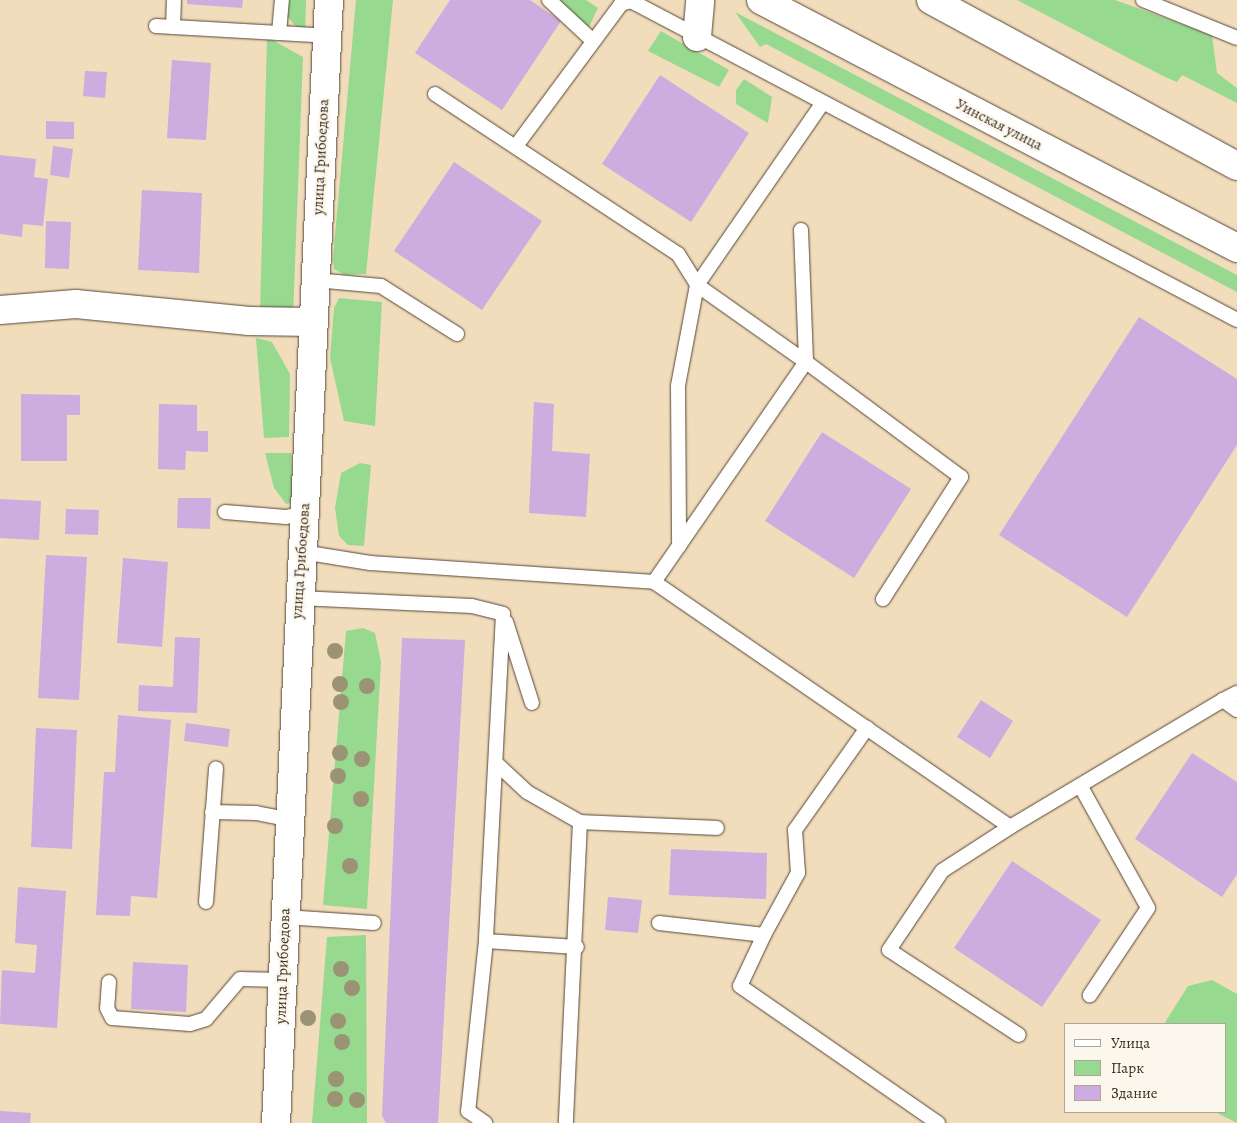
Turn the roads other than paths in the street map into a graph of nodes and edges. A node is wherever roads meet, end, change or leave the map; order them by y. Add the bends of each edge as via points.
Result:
1 (174, 0) edge
2 (282, 0) edge
3 (329, 0) edge
4 (549, 0) edge
5 (700, 0) edge
6 (761, 0) edge
7 (931, 0) edge
8 (1143, 0) edge
9 (156, 26) dead end
10 (172, 27) junction
11 (280, 33) junction
12 (327, 36) junction
13 (697, 37) junction
14 (1237, 38) edge
15 (594, 41) junction
16 (435, 94) dead end
17 (822, 104) junction
18 (516, 146) junction
19 (1237, 166) edge
20 (801, 230) dead end
21 (1237, 248) edge
22 (315, 280) junction
23 (697, 285) junction
24 (0, 310) edge
25 (1237, 320) edge
26 (313, 322) junction
27 (457, 334) dead end
28 (806, 362) junction
29 (225, 512) dead end
30 (304, 513) junction
31 (679, 546) junction
32 (302, 552) junction
33 (654, 582) junction
34 (298, 598) junction
35 (883, 599) dead end
36 (503, 614) junction
37 (1237, 692) edge
38 (1223, 700) junction
39 (532, 703) dead end
40 (1237, 710) edge
41 (867, 728) junction
42 (496, 763) junction
43 (216, 768) dead end
44 (1081, 787) junction
45 (212, 812) junction
46 (287, 819) junction
47 (580, 822) junction
48 (1010, 826) junction
49 (717, 828) dead end
50 (206, 902) dead end
51 (285, 917) junction
52 (374, 923) dead end
53 (659, 923) dead end
54 (764, 935) junction
55 (486, 941) junction
56 (577, 946) junction
57 (282, 980) junction
58 (109, 982) dead end
59 (1090, 995) dead end
60 (1019, 1035) dead end
61 (276, 1123) edge
62 (485, 1123) edge
63 (566, 1123) edge
64 (938, 1123) edge

1 - 10 lane
2 - 11 lane
3 - 12 street, улица Грибоедова
4 - 15 lane
5 - 13 street
6 - 21 street, Уинская улица
7 - 19 street
8 - 14 lane
9 - 10 lane
10 - 11 lane
11 - 12 lane
12 - 22 street, улица Грибоедова
13 - 15 lane via 631,1 621,4
13 - 17 lane
15 - 18 lane
16 - 18 lane
17 - 23 lane
17 - 25 lane
18 - 23 lane via 678,254
20 - 28 lane
22 - 26 street, улица Грибоедова
22 - 27 lane via 381,286
23 - 28 lane
23 - 31 lane via 678,386
24 - 26 street via 76,304 249,321
26 - 30 street, улица Грибоедова
28 - 31 lane
28 - 35 lane via 961,477
29 - 30 lane via 286,517
30 - 32 street, улица Грибоедова
31 - 33 lane
32 - 33 lane via 370,563
32 - 34 street, улица Грибоедова
33 - 41 lane
34 - 36 lane via 472,606
34 - 46 street, улица Грибоедова
36 - 39 lane
36 - 42 lane
37 - 38 lane
38 - 40 lane
38 - 44 lane
41 - 48 lane
41 - 54 lane via 795,830 798,873
42 - 47 lane via 527,792
42 - 55 lane
43 - 45 lane
44 - 48 lane
44 - 59 lane via 1148,908
45 - 46 lane via 256,812
45 - 50 lane
46 - 51 street, улица Грибоедова
47 - 49 lane
47 - 56 lane
48 - 60 lane via 942,871 889,950
51 - 52 lane
51 - 57 street, улица Грибоедова
53 - 54 lane
54 - 64 lane via 740,986
55 - 56 lane
55 - 62 lane via 468,1111
56 - 63 lane
57 - 58 lane via 240,979 206,1019 190,1024 112,1018 107,1008
57 - 61 street, улица Грибоедова

